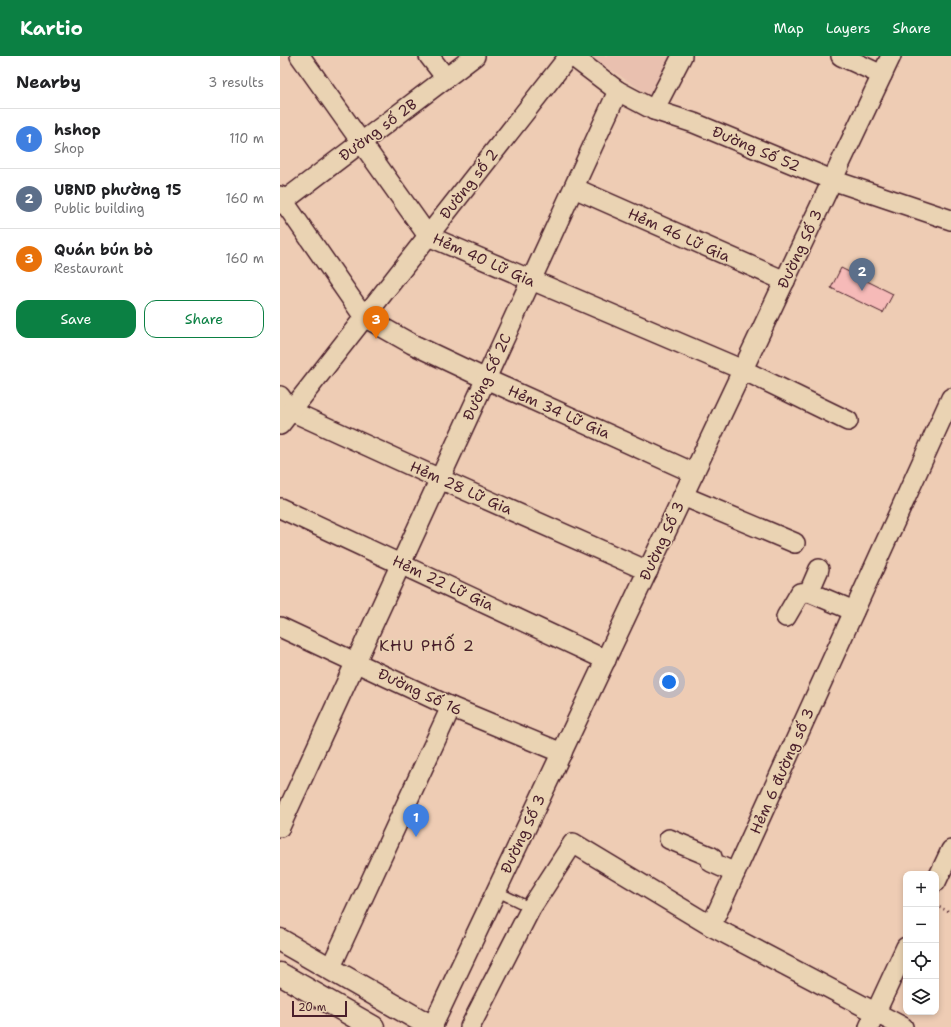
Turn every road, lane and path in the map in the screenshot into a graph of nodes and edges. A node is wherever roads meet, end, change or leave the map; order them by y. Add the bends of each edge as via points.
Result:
1 (300, 56) edge
2 (429, 56) edge
3 (475, 56) edge
4 (569, 56) edge
5 (572, 56) edge
6 (682, 56) edge
7 (841, 56) edge
8 (891, 56) edge
9 (882, 75) junction
10 (446, 78) junction
11 (618, 91) junction
12 (654, 110) junction
13 (362, 142) junction
14 (832, 180) junction
15 (574, 188) junction
16 (281, 200) edge
17 (951, 220) edge
18 (428, 236) junction
19 (531, 281) junction
20 (785, 282) junction
21 (364, 317) junction
22 (743, 370) junction
23 (486, 379) junction
24 (951, 398) edge
25 (284, 411) edge
26 (848, 421) dead end
27 (694, 473) junction
28 (440, 479) junction
29 (683, 496) junction
30 (280, 508) edge
31 (794, 542) dead end
32 (401, 564) junction
33 (819, 569) dead end
34 (648, 571) junction
35 (809, 592) junction
36 (854, 611) junction
37 (786, 617) dead end
38 (280, 627) edge
39 (606, 660) junction
40 (356, 663) junction
41 (451, 707) junction
42 (562, 753) junction
43 (280, 827) edge
44 (669, 838) dead end
45 (951, 850) edge
46 (736, 873) junction
47 (939, 876) edge
48 (496, 891) junction
49 (938, 907) edge
50 (531, 908) junction
51 (951, 912) edge
52 (711, 926) junction
53 (280, 940) edge
54 (903, 954) edge
55 (330, 970) junction
56 (280, 974) edge
57 (873, 1019) edge
58 (373, 1027) edge
59 (432, 1027) edge
60 (470, 1027) edge
61 (903, 1027) edge

1 - 13 street, Hẻm 40 Lữ Gia
2 - 10 street
3 - 10 street, Đường số 2B
4 - 18 street, Đường số 2
5 - 11 street, Đường Số 52
6 - 12 street
7 - 9 street
8 - 9 street, Đường Số 3
9 - 14 street, Đường Số 3
10 - 13 street, Đường số 2B
11 - 12 street, Đường Số 52
11 - 15 street, Đường Số 2C
12 - 14 street, Đường Số 52 via 694,123
13 - 16 street, Đường số 2B
13 - 18 street, Hẻm 40 Lữ Gia
14 - 17 street, Đường Số 52
14 - 20 street, Đường Số 3
15 - 19 street, Đường Số 2C
15 - 20 street, Hẻm 46 Lữ Gia
16 - 21 street, Hẻm 34 Lữ Gia
18 - 19 street, Hẻm 40 Lữ Gia
18 - 21 street, Đường số 2
19 - 22 street, Hẻm 40 Lữ Gia
19 - 23 street, Đường Số 2C
20 - 22 street, Đường Số 3
21 - 23 street, Hẻm 34 Lữ Gia via 412,344
21 - 25 street, Đường số 2
22 - 26 street, Hẻm 40 Lữ Gia
22 - 27 street, Đường Số 3
23 - 27 street, Hẻm 34 Lữ Gia
23 - 28 street, Đường Số 2C
24 - 36 street, Hẻm 6 đường số 3
25 - 28 street, Hẻm 28 Lữ Gia
27 - 29 street, Đường Số 3
28 - 32 street, Đường Số 2C
28 - 34 street, Hẻm 28 Lữ Gia
29 - 31 street
29 - 34 street, Đường Số 3
30 - 32 street, Hẻm 22 Lữ Gia
32 - 39 street, Hẻm 22 Lữ Gia
32 - 40 street, Đường Số 2C
33 - 35 street
34 - 39 street, Đường Số 3
35 - 36 street
35 - 37 street via 800,594
36 - 46 street, Hẻm 6 đường số 3
38 - 40 street, Đường Số 16
39 - 42 street, Đường Số 3
40 - 41 street, Đường Số 16
40 - 43 street, Đường Số 2C
41 - 42 street, Đường Số 16
41 - 55 street
42 - 48 street, Đường Số 3
44 - 46 street via 712,857 711,862
45 - 47 street
46 - 52 street, Hẻm 6 đường số 3
48 - 50 lane
48 - 59 street, Đường Số 3
49 - 51 path
50 - 52 street via 573,843
50 - 60 street
52 - 57 street
53 - 55 main road
54 - 57 street
55 - 59 main road
56 - 58 main road
57 - 61 street

